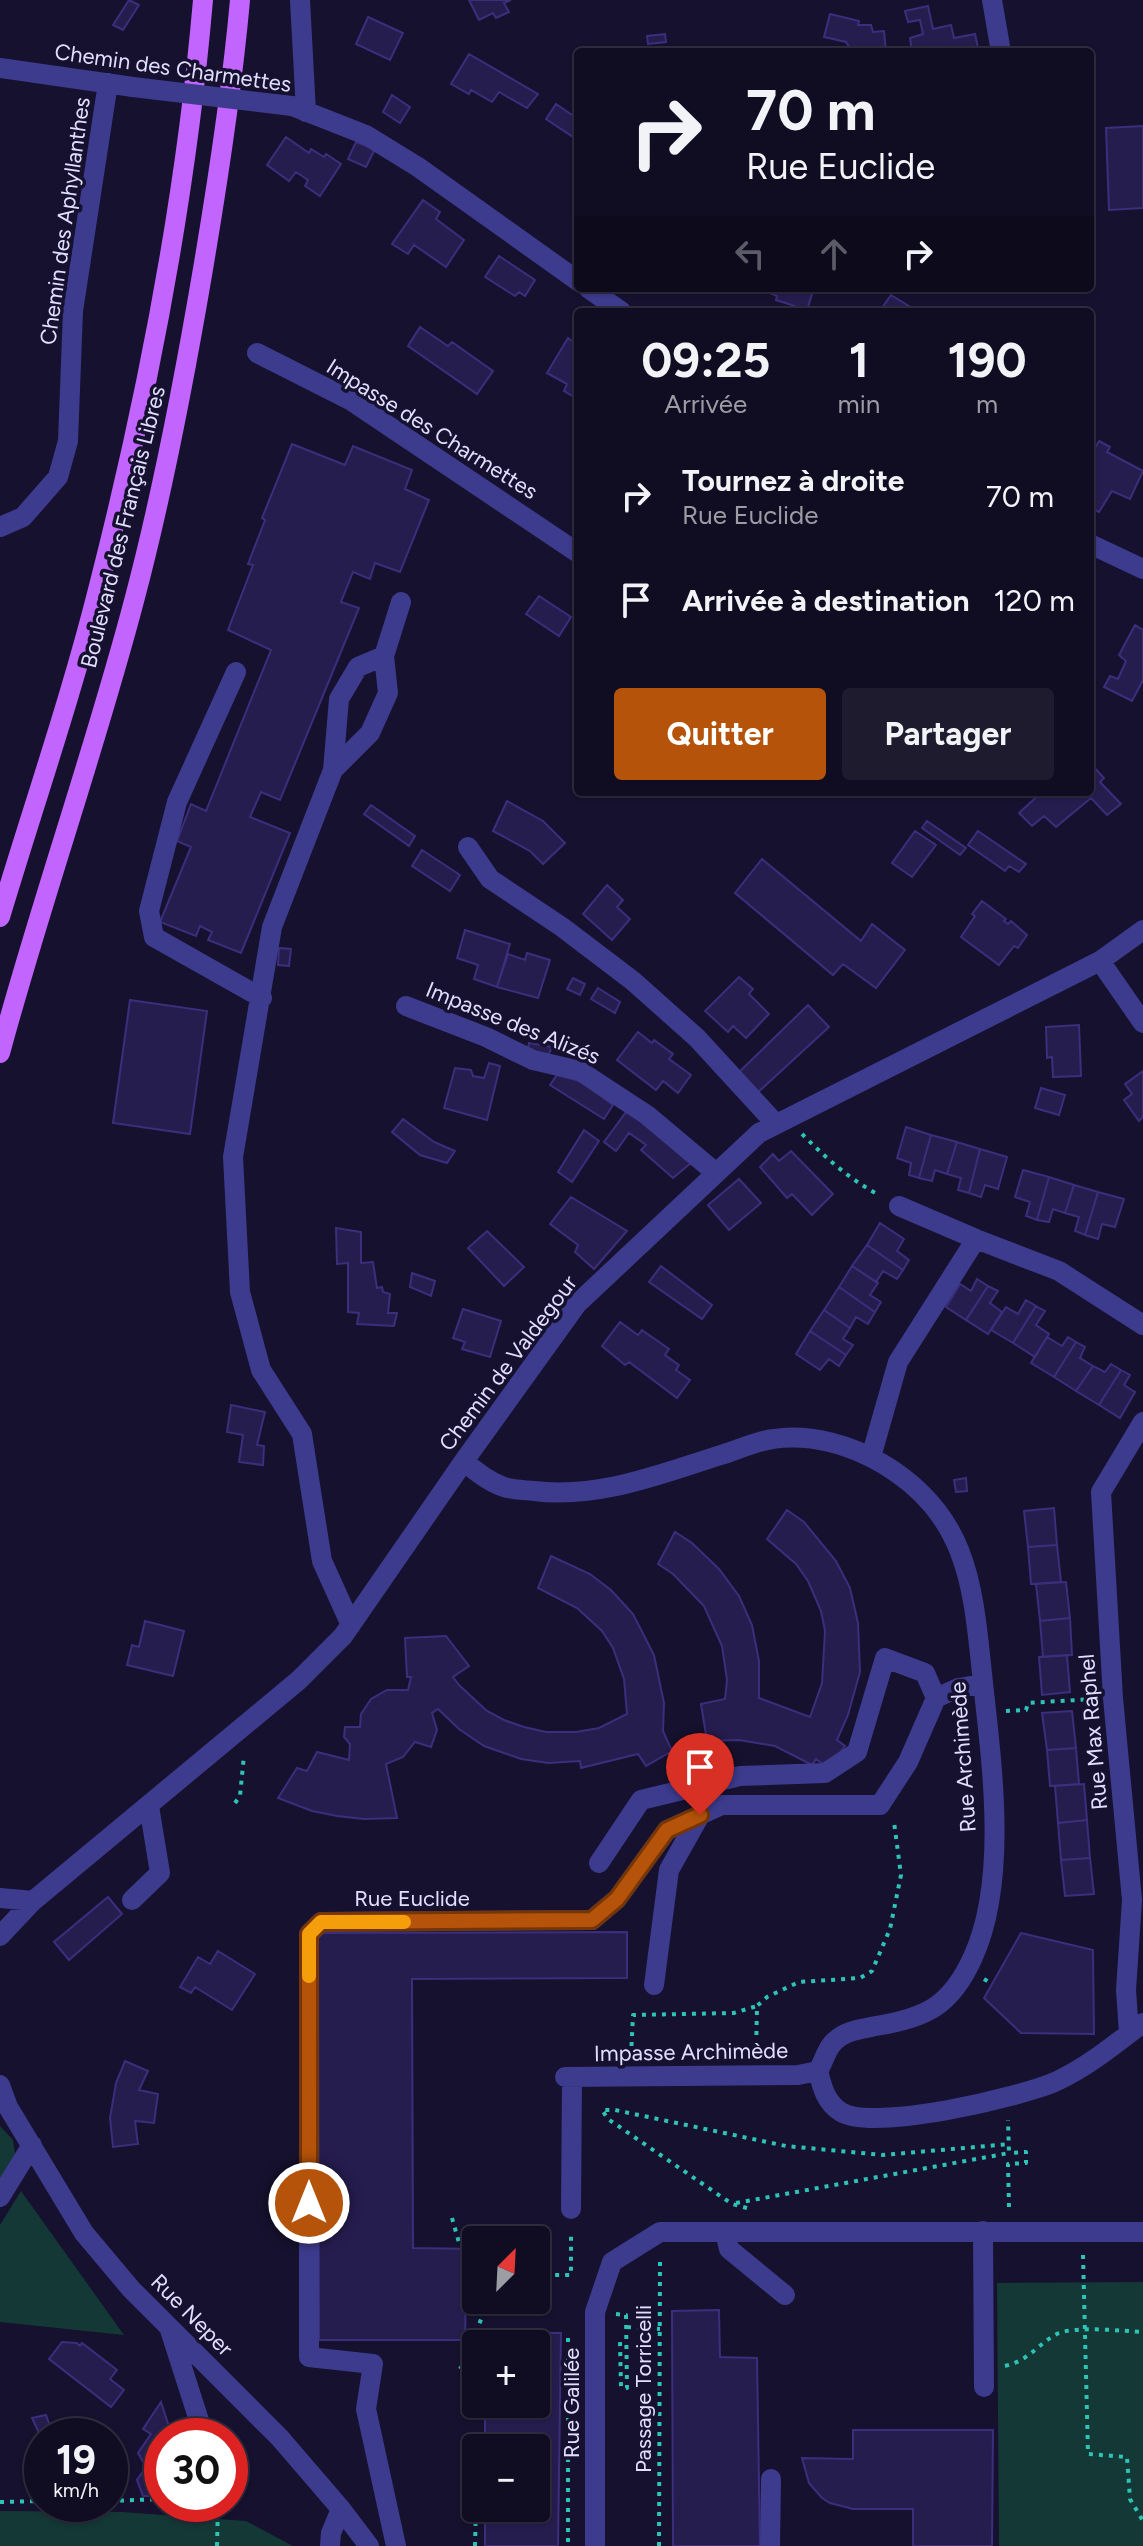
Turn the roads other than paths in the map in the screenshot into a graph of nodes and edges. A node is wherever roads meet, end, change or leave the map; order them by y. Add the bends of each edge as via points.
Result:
1 (203, 0) edge
2 (240, 0) edge
3 (300, 0) edge
4 (992, 0) edge
5 (1000, 48) edge
6 (0, 68) edge
7 (108, 83) junction
8 (299, 109) junction
9 (574, 278) edge
10 (594, 292) edge
11 (616, 308) edge
12 (257, 353) dead end
13 (0, 527) edge
14 (1094, 546) edge
15 (574, 550) edge
16 (1143, 569) edge
17 (401, 602) dead end
18 (384, 656) junction
19 (236, 672) dead end
20 (333, 770) junction
21 (468, 847) dead end
22 (0, 917) edge
23 (1143, 930) edge
24 (1100, 961) junction
25 (262, 998) junction
26 (406, 1006) dead end
27 (1143, 1023) edge
28 (0, 1053) edge
29 (784, 1120) junction
30 (716, 1173) junction
31 (899, 1206) road end
32 (976, 1239) junction
33 (1143, 1325) edge
34 (1143, 1422) edge
35 (871, 1457) junction
36 (464, 1461) junction
37 (351, 1625) junction
38 (983, 1684) junction
39 (936, 1698) junction
40 (149, 1806) junction
41 (700, 1815) junction
42 (599, 1863) dead end
43 (0, 1898) edge
44 (132, 1900) dead end
45 (33, 1901) junction
46 (0, 1936) edge
47 (654, 1985) dead end
48 (1136, 2028) edge
49 (818, 2071) junction
50 (0, 2085) edge
51 (4, 2105) edge
52 (32, 2145) junction
53 (0, 2197) edge
54 (571, 2209) road end
55 (983, 2231) junction
56 (725, 2232) junction
57 (1143, 2232) edge
58 (785, 2295) dead end
59 (169, 2326) junction
60 (984, 2379) road end
61 (198, 2418) edge
62 (771, 2479) dead end
63 (341, 2509) junction
64 (330, 2546) edge
65 (369, 2546) edge
66 (396, 2546) edge
67 (595, 2546) edge
68 (770, 2546) edge

1 - 22 main road, Boulevard des Français Libres via 182,178 129,462 99,588
2 - 28 main road, Boulevard des Français Libres via 218,183 165,468 134,601
3 - 8 street
4 - 5 street
6 - 7 street, Chemin des Charmettes
7 - 8 street, Chemin des Charmettes, bridge
7 - 13 street, Chemin des Aphyllanthes via 73,311 68,441 58,477 23,517
8 - 9 street, Chemin des Charmettes via 366,135
10 - 11 street
12 - 15 street, Impasse des Charmettes via 350,400
14 - 16 street
17 - 18 street
18 - 20 street via 388,693 370,733
18 - 20 street via 358,667 339,699
19 - 25 street via 177,802 149,911 154,937
20 - 25 street via 272,927
21 - 29 street via 490,879 633,981
23 - 24 street, Chemin de Valdegour
24 - 27 street
24 - 29 street, Chemin de Valdegour
25 - 37 street via 233,1157 240,1292 261,1370 302,1434 322,1561
26 - 30 street, Impasse des Alizés via 533,1060 580,1071 647,1115
29 - 30 street, Chemin de Valdegour via 759,1133
30 - 36 street, Chemin de Valdegour via 577,1304
31 - 32 street
32 - 33 street via 1059,1271
32 - 35 street via 898,1362
34 - 48 street, Rue Max Raphel via 1101,1492 1132,1900 1126,1990
35 - 36 street, Rue Archimède via 823,1439 773,1439 627,1485 561,1494 504,1487
35 - 38 street, Rue Archimède via 926,1495 954,1535 967,1569
36 - 37 street, Chemin de Valdegour
37 - 40 street, Chemin de Valdegour via 299,1680
38 - 39 street
38 - 49 street, Rue Archimède via 993,1813 992,1889 973,1957 938,2008 901,2022 852,2030 832,2044
39 - 41 street, Rue Euclide via 908,1762 880,1805 722,1805
39 - 42 street via 925,1673 885,1658 857,1752 825,1773 740,1776 641,1800
40 - 44 street via 160,1873
40 - 45 street, Chemin de Valdegour
41 - 47 street via 669,1870
41 - 66 street, Rue Euclide via 667,1830 617,1899 592,1920 321,1922 309,1934 309,2357 373,2364 366,2409
43 - 45 street
45 - 46 street, Chemin de Valdegour
48 - 49 street via 1097,2060 1055,2082 912,2117 842,2113 824,2096
49 - 54 street, Impasse Archimède via 569,2077
50 - 51 street, Rue Neper
51 - 52 street, Rue Neper
52 - 53 street
52 - 59 street, Rue Neper via 84,2233
55 - 56 street
55 - 57 street
55 - 60 street
56 - 58 street via 729,2249
56 - 67 street, Rue Galilée via 660,2232 612,2262 595,2312
59 - 61 street
59 - 63 street, Rue Neper
62 - 68 street
63 - 64 street
63 - 65 street

